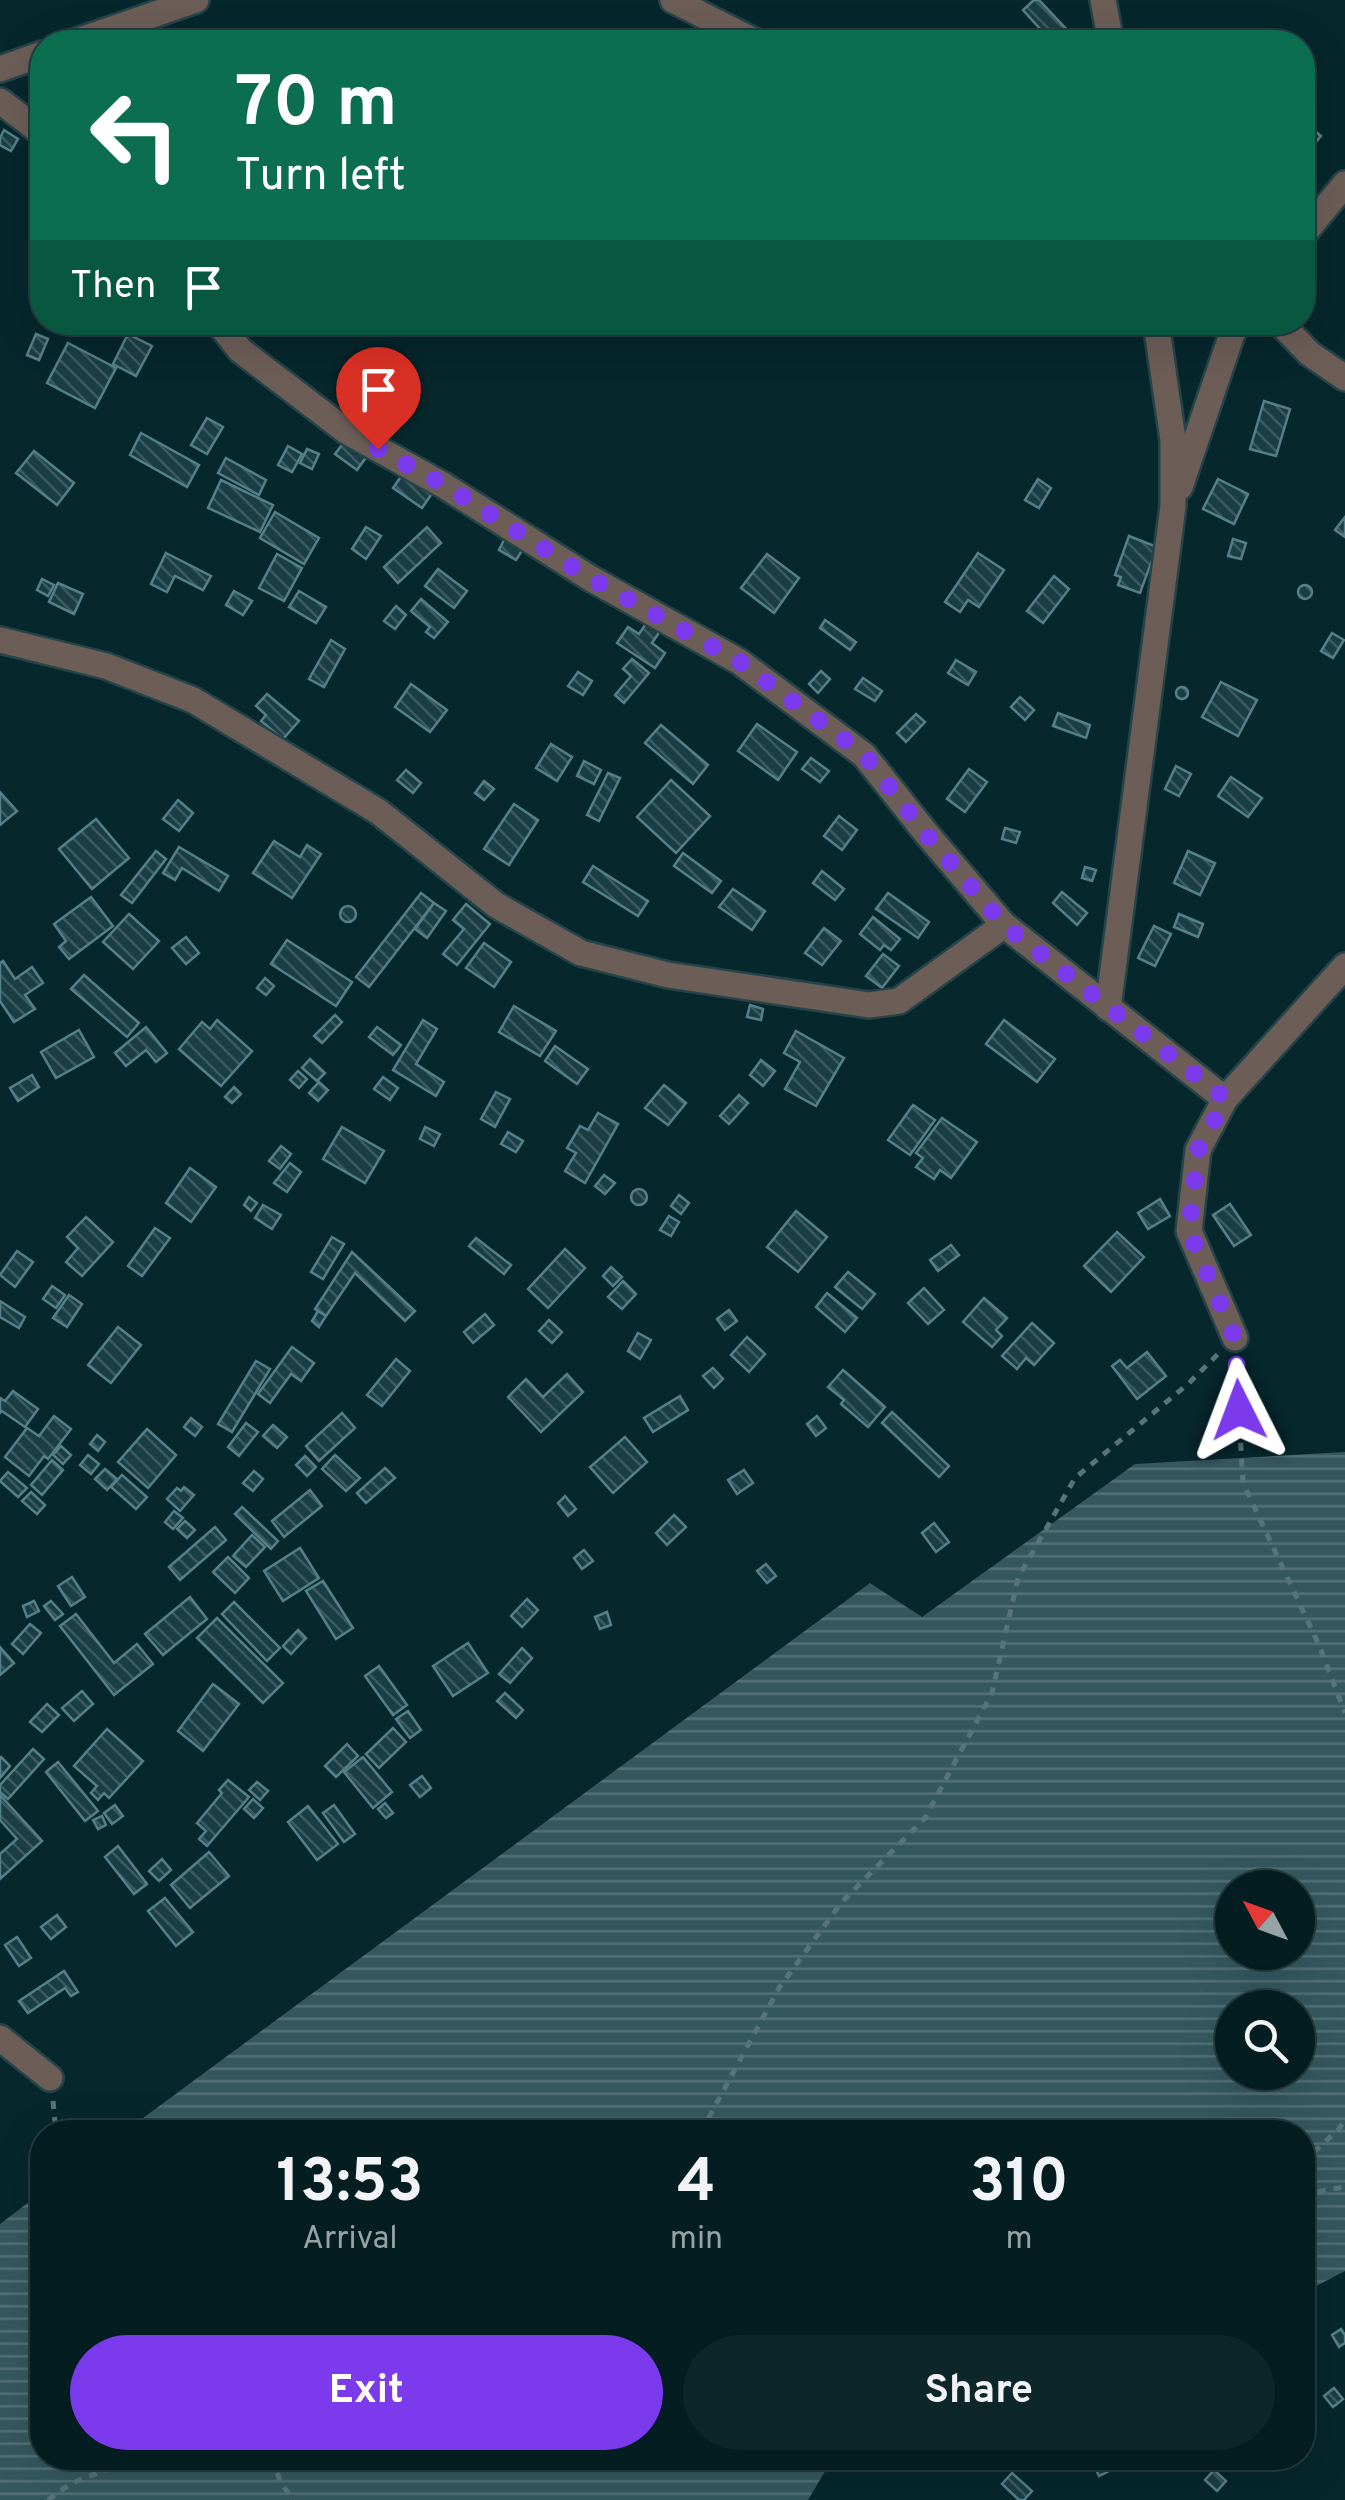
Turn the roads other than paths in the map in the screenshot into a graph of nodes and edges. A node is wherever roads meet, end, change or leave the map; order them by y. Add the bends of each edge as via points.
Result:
1 (196, 0) edge
2 (672, 0) edge
3 (1104, 0) edge
4 (109, 30) edge
5 (732, 30) edge
6 (1109, 30) edge
7 (30, 58) edge
8 (0, 69) edge
9 (0, 101) edge
10 (30, 124) edge
11 (1345, 184) edge
12 (1315, 220) edge
13 (228, 335) edge
14 (1158, 335) edge
15 (1232, 335) edge
16 (1292, 335) edge
17 (1345, 378) edge
18 (1173, 506) junction
19 (0, 640) edge
20 (1004, 925) junction
21 (1345, 966) edge
22 (1108, 1008) junction
23 (1226, 1099) junction
24 (1235, 1338) road end
25 (0, 2038) edge
26 (50, 2078) dead end

1 - 4 lane
2 - 5 lane
3 - 6 lane
7 - 8 lane
9 - 10 lane
11 - 12 lane
13 - 20 lane via 346,431 740,662 864,754
14 - 18 lane via 1173,440
15 - 18 lane
16 - 17 lane
18 - 22 lane
19 - 20 lane via 106,666 192,700 379,812 496,904 580,953 668,974 869,1005 900,1001
20 - 22 lane
21 - 23 lane
22 - 23 lane
23 - 24 lane via 1198,1150 1189,1231
25 - 26 lane

